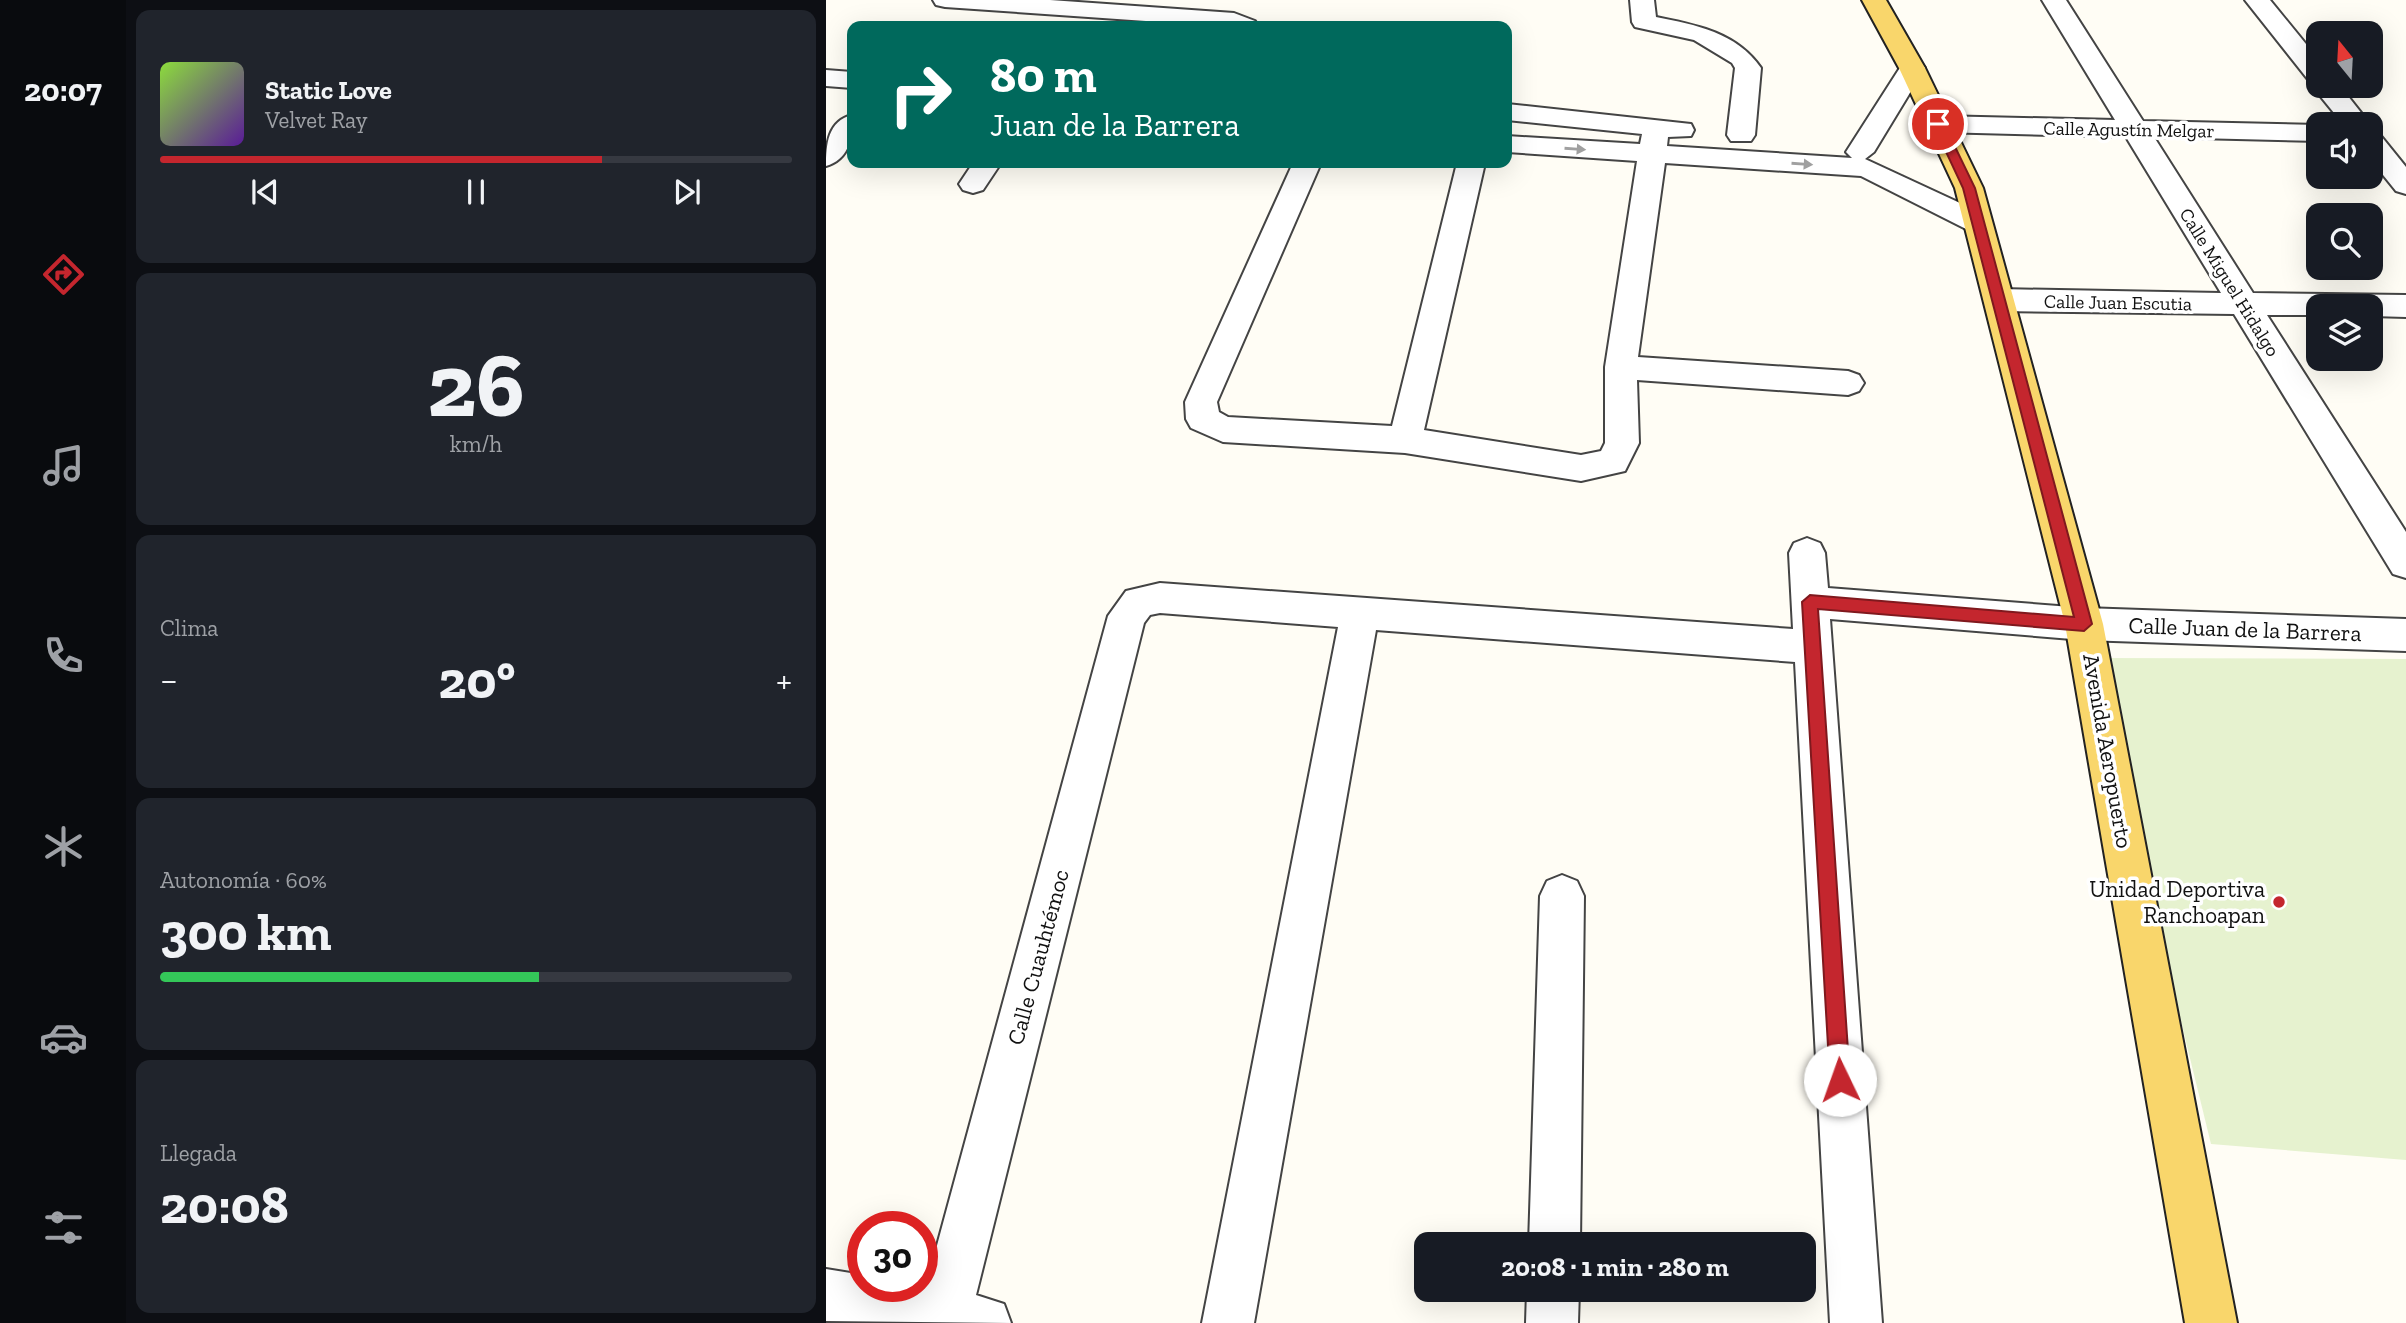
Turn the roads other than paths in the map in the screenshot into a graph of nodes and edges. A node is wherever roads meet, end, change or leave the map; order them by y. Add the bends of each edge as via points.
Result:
1 (945, 0) edge
2 (1642, 0) edge
3 (1874, 0) edge
4 (2054, 0) edge
5 (2257, 0) edge
6 (1147, 7) edge
7 (1204, 10) edge
8 (1237, 21) edge
9 (2306, 61) edge
10 (1912, 68) junction
11 (826, 78) edge
12 (847, 80) edge
13 (2336, 98) edge
14 (2347, 112) edge
15 (1512, 113) edge
16 (1938, 124) junction
17 (2134, 129) junction
18 (847, 130) edge
19 (2306, 133) edge
20 (1741, 135) junction
21 (1654, 141) junction
22 (1512, 144) edge
23 (2383, 156) edge
24 (826, 157) edge
25 (1863, 160) junction
26 (1305, 168) edge
27 (1470, 168) edge
28 (2406, 184) edge
29 (1978, 223) junction
30 (1999, 300) junction
31 (2244, 304) junction
32 (2406, 306) edge
33 (1621, 367) junction
34 (1847, 383) dead end
35 (1405, 440) junction
36 (1807, 553) dead end
37 (2406, 563) edge
38 (1810, 602) junction
39 (1360, 612) junction
40 (2084, 624) junction
41 (2406, 635) edge
42 (1813, 647) junction
43 (1562, 896) dead end
44 (1554, 1232) edge
45 (826, 1295) edge
46 (1553, 1302) edge
47 (965, 1320) edge
48 (1228, 1323) edge
49 (1552, 1323) edge
50 (1856, 1323) edge
51 (2211, 1323) edge

1 - 6 street
2 - 20 street via 1644,22 1702,34 1741,58 1748,68
3 - 10 main road, Avenida Aeropuerto
4 - 17 street, Calle Miguel Hidalgo
5 - 9 street
6 - 7 street
7 - 8 street
10 - 16 main road, Avenida Aeropuerto
10 - 25 street
11 - 12 street
13 - 14 street
15 - 21 street
16 - 17 street, Calle Agustín Melgar
16 - 29 main road, Avenida Aeropuerto via 1969,188
17 - 19 street, Calle Agustín Melgar
17 - 31 street, Calle Miguel Hidalgo
18 - 24 street
20 - 21 street
20 - 25 street
22 -> 21 street
21 -> 25 street
21 - 33 street
23 - 28 street
25 - 29 street
26 - 35 street via 1201,402 1203,419 1223,429
27 - 35 street
29 - 30 main road, Avenida Aeropuerto
30 - 31 street, Calle Juan Escutia
30 - 40 main road, Avenida Aeropuerto
31 - 32 street, Calle Juan Escutia
31 - 37 street, Calle Miguel Hidalgo
33 - 34 street
33 - 35 street via 1622,443 1613,462 1581,468
36 - 38 street
38 - 40 street, Calle Juan de la Barrera
38 - 42 street
39 - 42 street
39 - 47 street, Calle Cuauhtémoc via 1160,598 1139,602 1127,616
39 - 48 street
40 - 41 street, Calle Juan de la Barrera
40 - 51 main road, Avenida Aeropuerto
42 - 50 street
43 - 44 street
45 - 47 street
46 - 49 street

